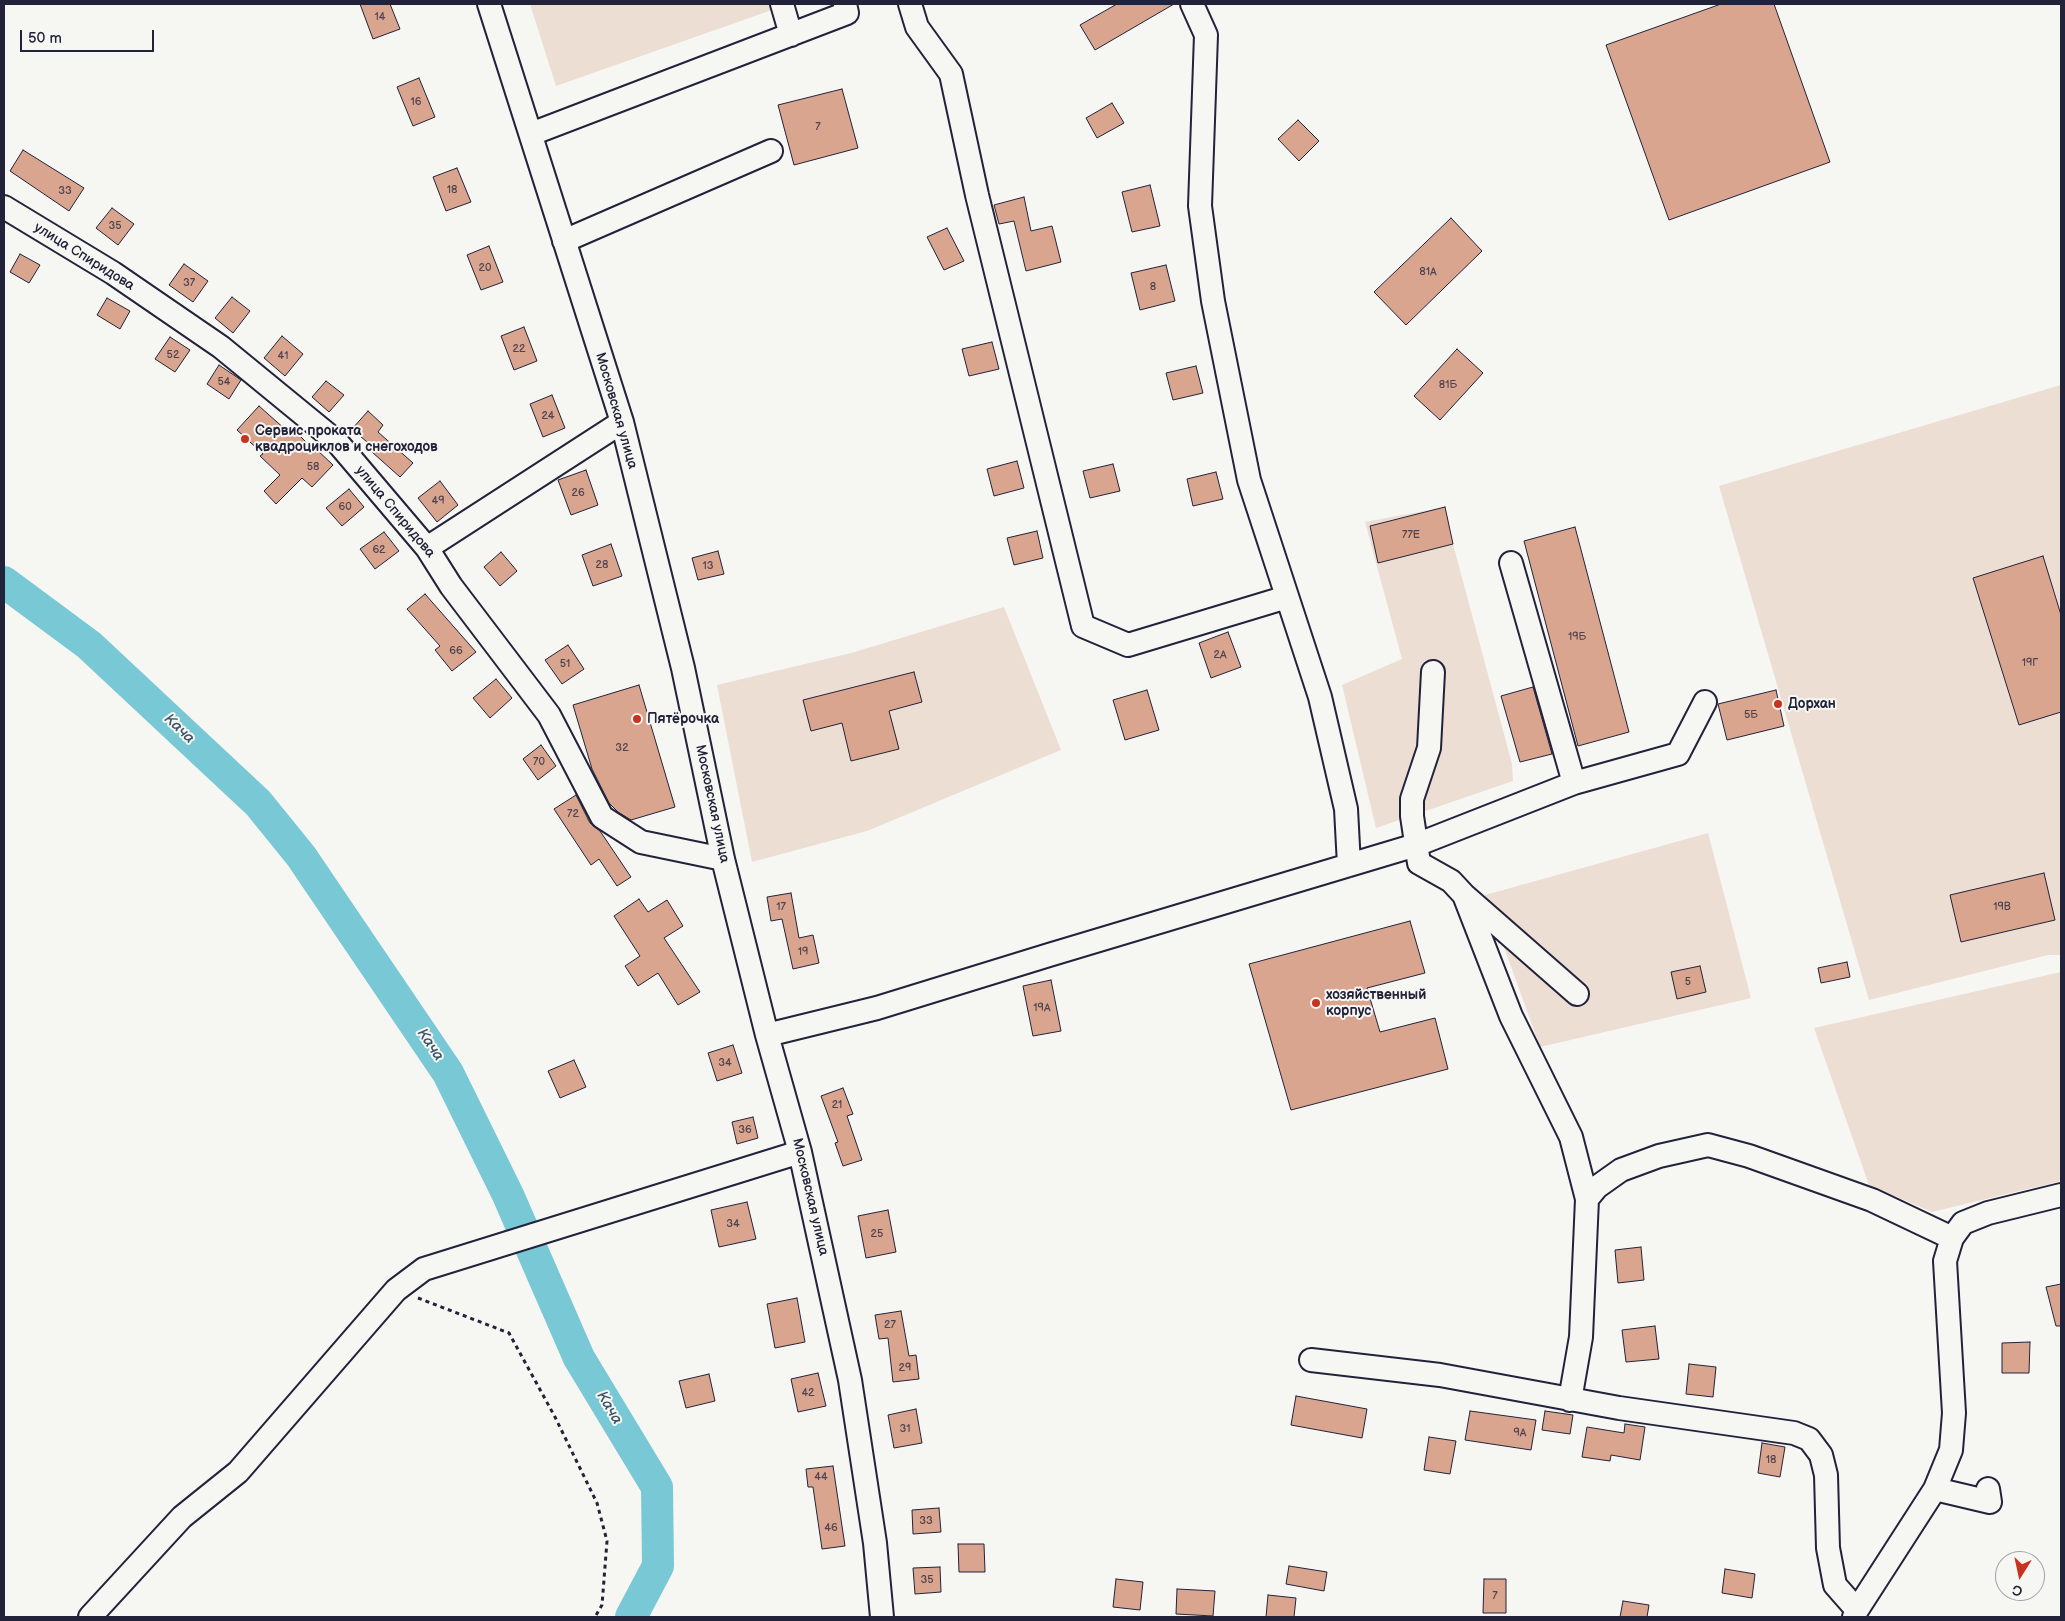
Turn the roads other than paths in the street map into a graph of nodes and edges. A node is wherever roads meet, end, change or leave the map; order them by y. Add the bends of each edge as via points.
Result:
1 (489, 4) edge
2 (782, 4) edge
3 (910, 4) edge
4 (1192, 4) edge
5 (846, 8) edge
6 (791, 35) junction
7 (531, 134) junction
8 (771, 151) dead end
9 (4, 207) edge
10 (564, 241) junction
11 (622, 422) junction
12 (427, 548) junction
13 (1511, 563) dead end
14 (1287, 597) junction
15 (1433, 672) dead end
16 (1704, 702) dead end
17 (1574, 784) junction
18 (1416, 845) junction
19 (723, 859) junction
20 (1349, 865) junction
21 (1464, 895) junction
22 (1577, 994) dead end
23 (767, 1035) junction
24 (800, 1152) junction
25 (2061, 1195) edge
26 (1587, 1199) junction
27 (1952, 1238) junction
28 (1311, 1360) dead end
29 (1570, 1400) junction
30 (1935, 1489) junction
31 (1988, 1489) dead end
32 (1856, 1614) edge
33 (90, 1617) edge
34 (882, 1617) edge

1 - 7 street, Московская улица
2 - 6 street
3 - 14 street via 917,27 951,74 977,195 1083,626 1128,645
4 - 14 street via 1206,35 1200,206 1205,256 1249,480
5 - 6 street
6 - 7 street
7 - 10 street, Московская улица
8 - 10 street
9 - 12 street, улица Спиридова via 113,273 221,348 337,442
10 - 11 street, Московская улица
11 - 12 street
11 - 19 street, Московская улица via 684,668
12 - 19 street, улица Спиридова via 451,586 549,715 602,818 641,842
13 - 17 street
14 - 20 street via 1320,697 1346,809
15 - 18 street via 1429,748 1412,799
16 - 17 street via 1678,754
17 - 18 street
18 - 20 street
18 - 21 street via 1419,863 1451,881
19 - 23 street, Московская улица
20 - 23 street via 877,1008
21 - 22 street
21 - 26 street via 1511,1016 1571,1137
23 - 24 street, Московская улица
24 - 33 street via 424,1270 396,1290 238,1472 182,1518
24 - 34 street, Московская улица via 850,1380 875,1543
25 - 27 street via 1988,1213 1963,1223
26 - 27 street via 1597,1187 1621,1170 1659,1156 1708,1145 1749,1156 1872,1200
26 - 29 street via 1581,1337
27 - 30 street via 1945,1261 1954,1413 1951,1450
28 - 29 street via 1440,1375
29 - 32 street via 1794,1432 1809,1438 1821,1455 1826,1475 1828,1548 1835,1585
30 - 31 street via 1990,1502
30 - 32 street

